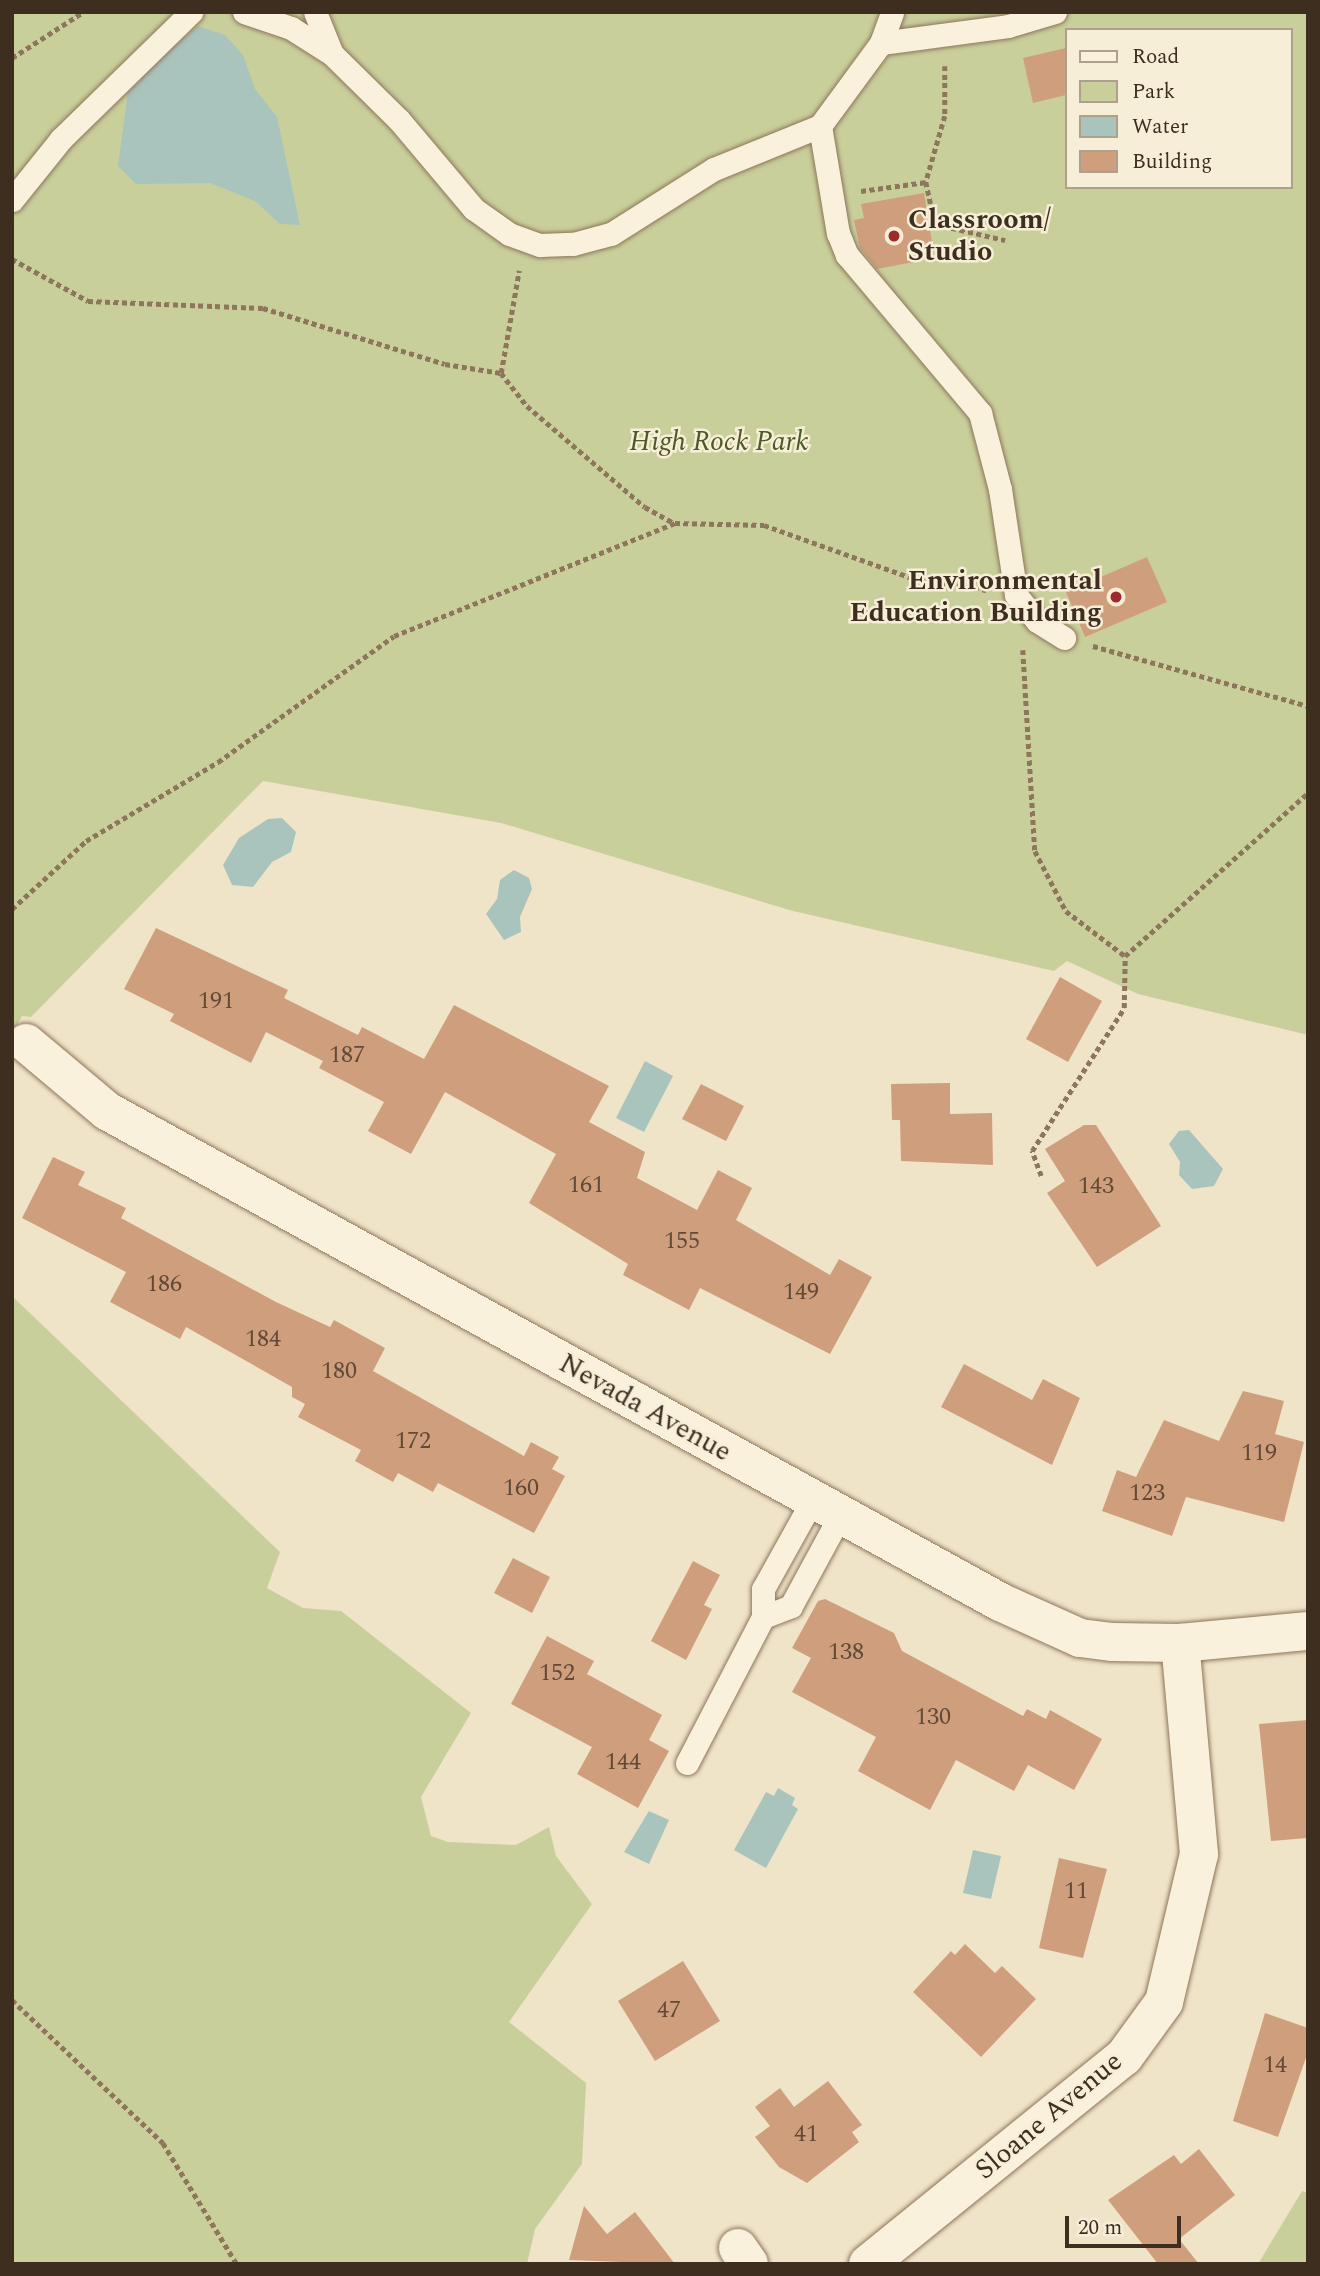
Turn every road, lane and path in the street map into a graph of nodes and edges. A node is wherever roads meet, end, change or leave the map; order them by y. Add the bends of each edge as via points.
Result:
1 (83, 12) edge
2 (191, 12) edge
3 (244, 12) edge
4 (315, 12) edge
5 (892, 12) edge
6 (1055, 12) edge
7 (946, 37) junction
8 (881, 43) junction
9 (332, 54) junction
10 (12, 58) edge
11 (820, 126) junction
12 (926, 182) junction
13 (831, 196) junction
14 (12, 200) edge
15 (520, 238) junction
16 (1005, 240) dead end
17 (12, 259) edge
18 (501, 373) junction
19 (675, 523) junction
20 (1016, 595) junction
21 (1064, 638) joint
22 (1308, 706) edge
23 (1308, 793) edge
24 (12, 909) edge
25 (1125, 956) junction
26 (19, 1035) edge
27 (1041, 1176) dead end
28 (827, 1506) junction
29 (763, 1617) junction
30 (1308, 1632) edge
31 (1180, 1643) junction
32 (687, 1763) dead end
33 (12, 2000) edge
34 (237, 2264) edge
35 (868, 2264) edge

1 - 10 path
2 - 14 lane via 61,139
3 - 9 lane via 291,28
4 - 9 lane
5 - 8 lane
6 - 7 lane
7 - 8 lane
7 - 12 path via 945,116
8 - 11 lane
9 - 15 lane via 399,120 474,209
11 - 13 lane
11 - 15 lane via 714,169 611,234 573,244 540,245
12 - 13 path
12 - 16 path via 935,224
13 - 20 lane via 838,233 857,274 947,367 980,413 1000,489
15 - 18 path
17 - 18 path via 89,301 263,308 445,364
18 - 19 path via 527,406 645,507
19 - 20 path via 764,525 915,579
19 - 24 path via 394,636 218,762 86,841
20 - 21 lane via 1037,621
20 - 25 path via 1035,851 1066,911
21 - 22 path
23 - 25 path
25 - 27 path via 1124,1008 1032,1151
26 - 28 street, Nevada Avenue via 107,1111
28 - 29 lane via 763,1589
28 - 29 lane via 791,1606
28 - 31 street, Nevada Avenue via 1000,1602 1080,1638
29 - 32 lane
30 - 31 street, Nevada Avenue
31 - 35 street, Sloane Avenue via 1199,1854 1164,2002 1124,2057
33 - 34 path via 163,2143

